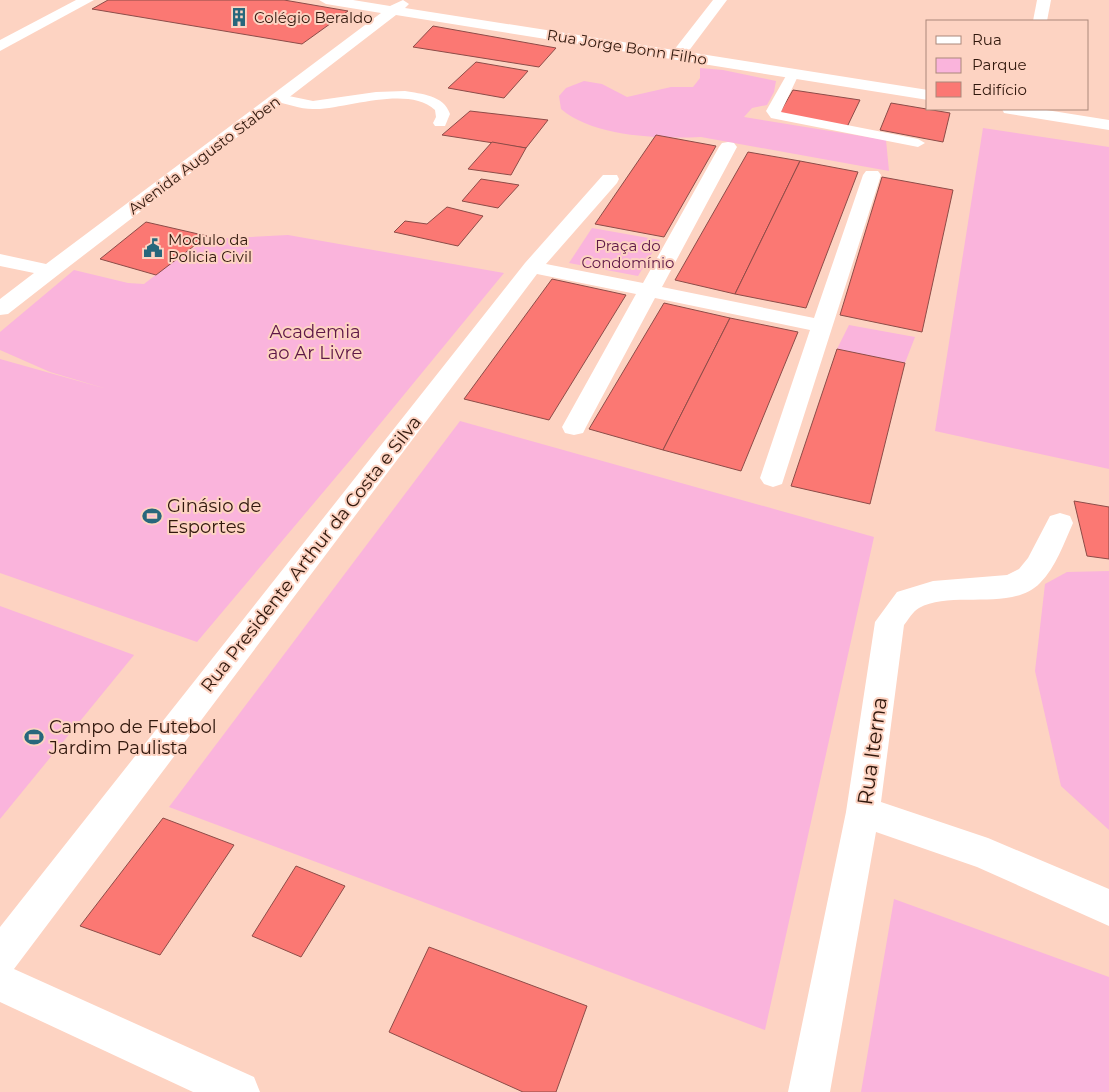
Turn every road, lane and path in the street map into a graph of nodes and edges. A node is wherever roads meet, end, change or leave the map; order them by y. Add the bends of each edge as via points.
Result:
1 (87, 0) edge
2 (326, 0) edge
3 (720, 0) edge
4 (1044, 0) edge
5 (400, 5) edge
6 (1040, 20) edge
7 (0, 46) edge
8 (678, 55) junction
9 (793, 74) junction
10 (926, 96) edge
11 (279, 98) junction
12 (1026, 110) edge
13 (440, 123) dead end
14 (1109, 125) edge
15 (918, 143) dead end
16 (728, 147) dead end
17 (872, 175) dead end
18 (610, 179) dead end
19 (0, 260) edge
20 (532, 266) junction
21 (52, 271) junction
22 (650, 289) junction
23 (0, 309) edge
24 (823, 326) junction
25 (574, 427) dead end
26 (773, 478) dead end
27 (1060, 522) dead end
28 (864, 812) junction
29 (1109, 908) edge
30 (0, 957) edge
31 (0, 982) edge
32 (240, 1092) edge
33 (808, 1092) edge

1 - 7 street
2 - 5 street, Rua Jorge Bonn Filho
3 - 8 street
4 - 6 street
5 - 8 street, Rua Jorge Bonn Filho
5 - 11 street, Avenida Augusto Staben
8 - 9 street, Rua Jorge Bonn Filho
9 - 10 street, Rua Jorge Bonn Filho
9 - 15 lane via 772,111 776,115
11 - 13 lane via 316,105 410,96 438,104 444,117
11 - 21 street, Avenida Augusto Staben
12 - 14 street
16 - 22 street
17 - 24 street
18 - 20 street, Rua Presidente Arthur da Costa e Silva
19 - 21 street
20 - 22 street
20 - 30 street, Rua Presidente Arthur da Costa e Silva
21 - 23 street, Avenida Augusto Staben
22 - 24 street
22 - 25 street
24 - 26 street
27 - 28 street, Rua Iterna via 1039,565 1029,577 1011,586 932,592 907,600 890,622
28 - 29 street via 1023,868
28 - 33 street, Rua Iterna
31 - 32 street

